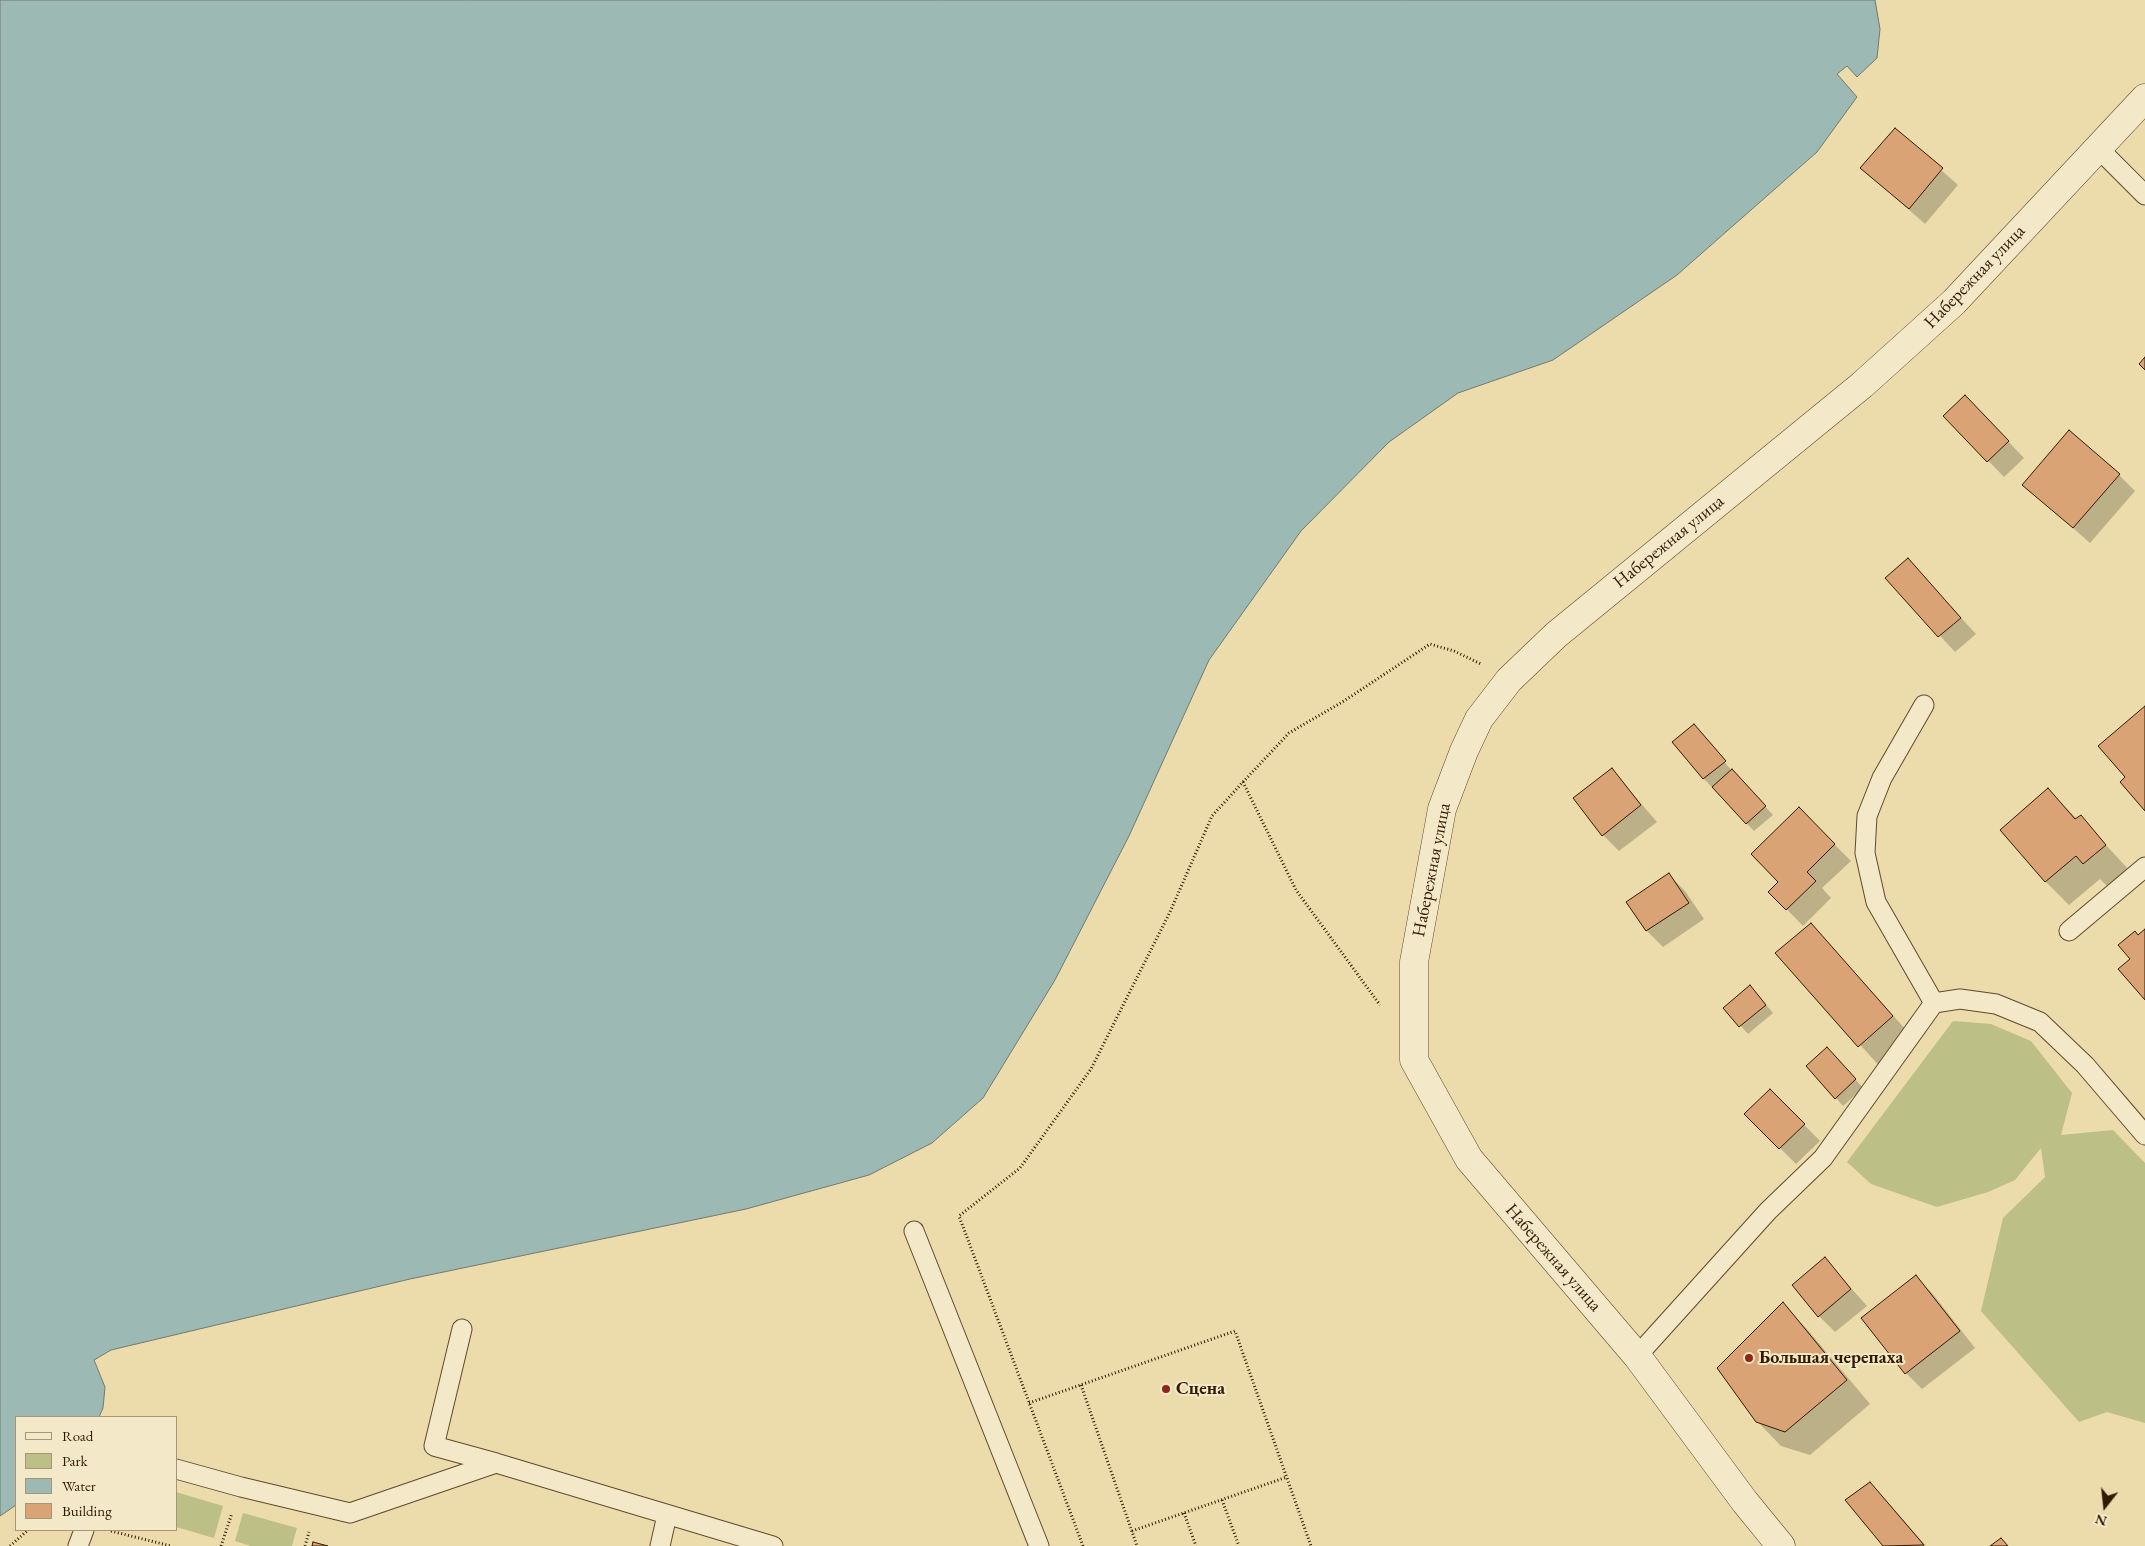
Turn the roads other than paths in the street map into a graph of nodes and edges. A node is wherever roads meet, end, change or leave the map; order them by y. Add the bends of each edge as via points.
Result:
1 (2145, 98) edge
2 (2098, 148) junction
3 (2145, 194) edge
4 (1924, 706) dead end
5 (2145, 867) edge
6 (2069, 931) dead end
7 (1934, 1003) junction
8 (2145, 1135) edge
9 (914, 1230) dead end
10 (462, 1329) dead end
11 (1637, 1356) junction
12 (496, 1463) junction
13 (178, 1470) edge
14 (667, 1515) junction
15 (84, 1531) edge
16 (78, 1546) edge
17 (660, 1546) edge
18 (773, 1546) edge
19 (1039, 1546) edge
20 (1781, 1546) edge

1 - 2 street, Набережная улица
2 - 3 lane
2 - 11 street, Набережная улица via 1954,302 1862,385 1556,635 1509,680 1479,719 1464,751 1442,809 1414,962 1414,1060 1468,1159
4 - 7 lane via 1882,778 1867,816 1864,853 1876,902
5 - 6 lane
7 - 8 lane via 1960,999 1996,1004 2040,1022 2085,1065
7 - 11 lane via 1823,1158 1768,1211
9 - 19 lane
10 - 12 lane via 434,1446
11 - 20 street, Набережная улица
12 - 13 lane via 350,1513
12 - 14 lane
14 - 17 lane
14 - 18 lane
15 - 16 lane

